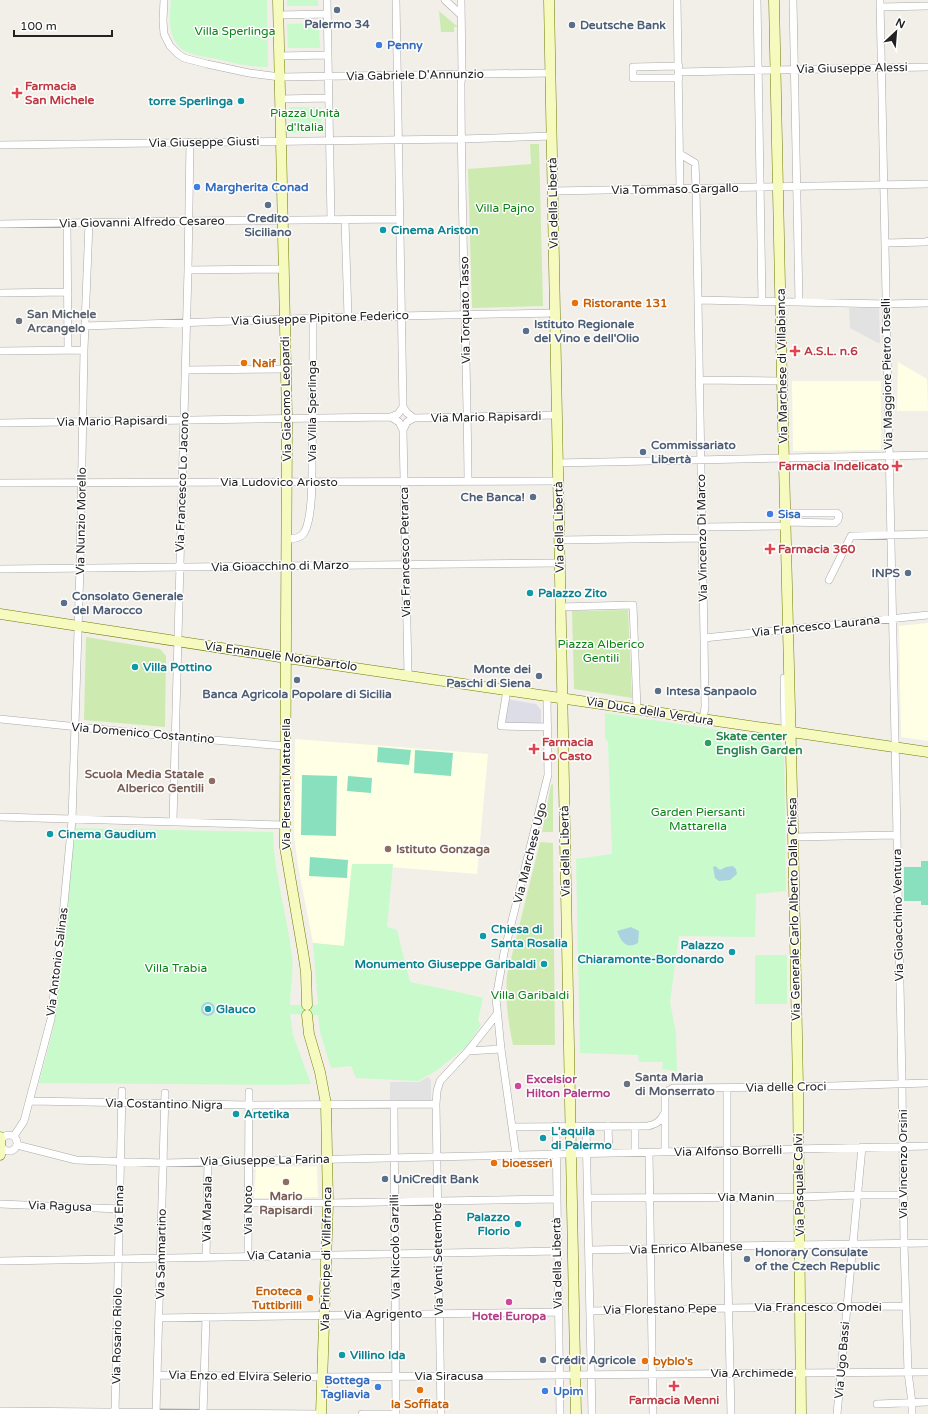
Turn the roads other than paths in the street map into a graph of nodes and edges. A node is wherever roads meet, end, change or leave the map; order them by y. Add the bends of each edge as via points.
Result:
1 (164, 0) edge
2 (278, 0) edge
3 (327, 0) edge
4 (396, 0) edge
5 (445, 0) edge
6 (461, 0) edge
7 (549, 0) edge
8 (678, 0) edge
9 (757, 0) edge
10 (770, 0) edge
11 (774, 0) edge
12 (793, 0) edge
13 (880, 3) edge
14 (928, 6) edge
15 (327, 14) junction
16 (279, 15) junction
17 (461, 15) junction
18 (279, 56) junction
19 (328, 56) junction
20 (928, 66) edge
21 (881, 68) junction
22 (759, 70) junction
23 (774, 70) junction
24 (794, 70) junction
25 (679, 72) junction
26 (551, 73) junction
27 (462, 74) junction
28 (397, 76) junction
29 (280, 77) junction
30 (328, 77) junction
31 (328, 98) junction
32 (280, 99) junction
33 (552, 136) junction
34 (399, 139) junction
35 (461, 139) junction
36 (329, 140) junction
37 (281, 141) junction
38 (190, 142) junction
39 (0, 145) edge
40 (680, 154) junction
41 (928, 184) edge
42 (883, 186) junction
43 (796, 187) junction
44 (696, 188) junction
45 (761, 188) junction
46 (776, 188) junction
47 (680, 189) junction
48 (553, 191) junction
49 (400, 219) junction
50 (189, 220) junction
51 (283, 220) junction
52 (331, 220) junction
53 (345, 220) junction
54 (67, 223) junction
55 (89, 223) junction
56 (0, 224) edge
57 (928, 241) edge
58 (885, 243) junction
59 (188, 270) junction
60 (284, 271) junction
61 (68, 292) junction
62 (0, 293) edge
63 (698, 300) junction
64 (762, 302) junction
65 (778, 302) junction
66 (799, 302) junction
67 (928, 303) edge
68 (886, 304) junction
69 (555, 313) junction
70 (466, 315) junction
71 (402, 316) junction
72 (348, 317) junction
73 (313, 318) junction
74 (285, 319) junction
75 (186, 322) junction
76 (85, 326) junction
77 (68, 350) junction
78 (84, 350) junction
79 (0, 351) edge
80 (286, 368) junction
81 (185, 370) junction
82 (699, 380) junction
83 (780, 381) junction
84 (403, 407) junction
85 (557, 415) junction
86 (391, 417) junction
87 (313, 418) junction
88 (414, 418) junction
89 (467, 418) junction
90 (287, 419) junction
91 (184, 420) junction
92 (0, 422) edge
93 (83, 422) junction
94 (403, 430) junction
95 (928, 455) edge
96 (889, 456) junction
97 (782, 458) junction
98 (701, 460) junction
99 (558, 463) junction
100 (468, 481) junction
101 (558, 481) junction
102 (182, 482) junction
103 (404, 482) junction
104 (0, 483) edge
105 (82, 483) junction
106 (287, 483) junction
107 (312, 483) junction
108 (784, 522) junction
109 (702, 527) junction
110 (928, 534) edge
111 (890, 536) junction
112 (702, 538) junction
113 (287, 539) junction
114 (559, 540) junction
115 (560, 563) junction
116 (406, 564) junction
117 (287, 566) junction
118 (80, 567) junction
119 (180, 567) junction
120 (0, 569) edge
121 (830, 580) dead end
122 (560, 607) junction
123 (0, 614) edge
124 (928, 615) edge
125 (892, 619) junction
126 (78, 626) junction
127 (786, 629) junction
128 (704, 638) junction
129 (178, 641) junction
130 (286, 658) junction
131 (408, 675) junction
132 (507, 690) junction
133 (547, 696) junction
134 (562, 698) junction
135 (637, 708) junction
136 (703, 718) junction
137 (0, 719) edge
138 (75, 727) junction
139 (548, 727) junction
140 (788, 731) junction
141 (176, 736) junction
142 (286, 746) junction
143 (894, 747) junction
144 (928, 752) edge
145 (0, 817) edge
146 (72, 820) junction
147 (173, 821) junction
148 (284, 825) junction
149 (896, 835) junction
150 (793, 837) junction
151 (497, 1014) junction
152 (501, 1049) junction
153 (468, 1051) junction
154 (928, 1082) edge
155 (902, 1084) junction
156 (798, 1087) junction
157 (726, 1088) junction
158 (122, 1091) dead end
159 (249, 1092) dead end
160 (166, 1093) dead end
161 (30, 1101) junction
162 (121, 1103) junction
163 (165, 1104) junction
164 (326, 1104) junction
165 (394, 1104) junction
166 (436, 1104) junction
167 (249, 1105) junction
168 (664, 1114) junction
169 (556, 1126) junction
170 (571, 1126) junction
171 (586, 1126) junction
172 (608, 1126) junction
173 (635, 1126) junction
174 (512, 1127) junction
175 (14, 1136) junction
176 (0, 1137) edge
177 (0, 1144) edge
178 (17, 1145) junction
179 (903, 1146) junction
180 (928, 1146) edge
181 (862, 1147) junction
182 (798, 1149) junction
183 (727, 1151) junction
184 (608, 1152) junction
185 (635, 1152) junction
186 (649, 1152) junction
187 (665, 1152) junction
188 (572, 1153) junction
189 (587, 1153) junction
190 (516, 1154) junction
191 (556, 1154) junction
192 (0, 1155) edge
193 (437, 1157) junction
194 (394, 1158) junction
195 (328, 1159) junction
196 (248, 1161) junction
197 (120, 1162) junction
198 (208, 1162) junction
199 (163, 1163) junction
200 (858, 1194) junction
201 (903, 1195) junction
202 (727, 1196) junction
203 (799, 1196) junction
204 (588, 1198) junction
205 (649, 1198) junction
206 (556, 1199) junction
207 (395, 1202) junction
208 (437, 1202) junction
209 (248, 1203) junction
210 (0, 1204) edge
211 (328, 1204) junction
212 (120, 1209) junction
213 (928, 1243) edge
214 (904, 1244) junction
215 (853, 1245) junction
216 (728, 1246) junction
217 (799, 1246) junction
218 (650, 1249) junction
219 (589, 1250) junction
220 (557, 1251) junction
221 (438, 1253) junction
222 (327, 1254) junction
223 (395, 1254) junction
224 (248, 1256) junction
225 (206, 1257) junction
226 (161, 1258) junction
227 (118, 1259) junction
228 (0, 1261) edge
229 (906, 1306) junction
230 (800, 1307) junction
231 (847, 1307) junction
232 (730, 1308) junction
233 (651, 1309) junction
234 (590, 1311) junction
235 (558, 1312) junction
236 (439, 1313) junction
237 (396, 1314) junction
238 (325, 1315) junction
239 (159, 1318) junction
240 (206, 1318) junction
241 (908, 1372) junction
242 (928, 1372) edge
243 (652, 1373) junction
244 (731, 1373) junction
245 (800, 1373) junction
246 (841, 1373) junction
247 (559, 1374) junction
248 (576, 1374) junction
249 (591, 1374) junction
250 (158, 1375) junction
251 (204, 1375) junction
252 (396, 1376) junction
253 (440, 1376) junction
254 (323, 1377) junction
255 (928, 1402) edge
256 (912, 1403) junction
257 (877, 1404) dead end
258 (0, 1411) edge
259 (34, 1413) edge
260 (76, 1413) edge
261 (115, 1413) edge
262 (156, 1413) edge
263 (203, 1413) edge
264 (239, 1413) edge
265 (320, 1414) edge
266 (362, 1414) edge
267 (396, 1414) edge
268 (441, 1414) edge
269 (560, 1414) edge
270 (576, 1414) edge
271 (592, 1414) edge
272 (653, 1414) edge
273 (731, 1414) edge
274 (801, 1414) edge
275 (837, 1414) edge
276 (912, 1414) edge

1 - 29 street, Via Gabriele D'Annunzio via 164,34 170,46 184,58 248,73
2 - 16 street
3 - 15 street
4 - 28 street
5 - 17 street
6 - 17 street, Via Torquato Tasso
7 - 26 street, Via della Libertà
8 - 25 street
9 - 22 street, Via Marchese di Villabianca
10 - 23 street, Via Marchese di Villabianca
11 - 23 street, Via Marchese di Villabianca
12 - 24 street, Via Marchese di Villabianca
13 - 14 street
13 - 21 street, Via Maggiore Pietro Toselli
15 - 16 street
15 - 19 street
16 - 18 street
17 - 27 street, Via Torquato Tasso
18 - 19 street
18 - 29 street
19 - 30 street
20 - 21 street, Via Giuseppe Alessi
21 - 24 street, Via Giuseppe Alessi
21 - 42 street, Via Maggiore Pietro Toselli
22 - 23 street, Via Giuseppe Alessi
22 - 25 street, Via Giuseppe Alessi
22 - 45 street, Via Marchese di Villabianca
23 - 24 street, Via Giuseppe Alessi
23 - 46 street, Via Marchese di Villabianca
24 - 43 street, Via Marchese di Villabianca
25 - 25 street via 633,67 633,78
25 - 40 street
26 - 27 street, Via Gabriele D'Annunzio
26 - 33 street, Via della Libertà
27 - 28 street, Via Gabriele D'Annunzio
27 - 35 street, Via Torquato Tasso
28 - 30 street, Via Gabriele D'Annunzio
28 - 34 street
29 - 30 street, Via Gabriele D'Annunzio
29 - 32 street
30 - 31 street
31 - 32 street
31 - 36 street
32 - 37 street
33 - 35 street, Via Giuseppe Giusti
33 - 48 street, Via della Libertà
34 - 35 street, Via Giuseppe Giusti
34 - 36 street, Via Giuseppe Giusti
34 - 49 street
35 - 70 street, Via Torquato Tasso
36 - 37 street, Via Giuseppe Giusti
36 - 52 street
37 - 38 street, Via Giuseppe Giusti
37 - 51 street, Via Giacomo Leopardi
38 - 39 street, Via Giuseppe Giusti
38 - 50 street, Via Francesco Lo Jacono
40 - 44 street, Via Vincenzo Di Marco via 695,163
40 - 47 street
41 - 42 street, Via Tommaso Gargallo
42 - 43 street, Via Tommaso Gargallo
42 - 58 street, Via Maggiore Pietro Toselli
43 - 46 street, Via Tommaso Gargallo
43 - 66 street, Via Marchese di Villabianca
44 - 45 street, Via Tommaso Gargallo
44 - 47 street, Via Tommaso Gargallo
44 - 63 street, Via Vincenzo Di Marco
45 - 46 street, Via Tommaso Gargallo
45 - 64 street, Via Marchese di Villabianca
46 - 65 street, Via Marchese di Villabianca
47 - 48 street, Via Tommaso Gargallo
48 - 69 street, Via della Libertà
49 - 53 street, Via Giovanni Alfredo Cesareo
49 - 71 street
50 - 51 street, Via Giovanni Alfredo Cesareo
50 - 55 street, Via Giovanni Alfredo Cesareo
50 - 59 street, Via Francesco Lo Jacono
51 - 52 street, Via Giovanni Alfredo Cesareo
51 - 60 street, Via Giacomo Leopardi
52 - 53 street, Via Giovanni Alfredo Cesareo
53 - 72 street
54 - 55 street, Via Giovanni Alfredo Cesareo
54 - 56 street, Via Giovanni Alfredo Cesareo
54 - 61 street
55 - 76 street, Via Nunzio Morello
57 - 58 street
58 - 68 street, Via Maggiore Pietro Toselli
59 - 60 street
59 - 75 street, Via Francesco Lo Jacono
60 - 74 street, Via Giacomo Leopardi
61 - 62 street
61 - 77 street
63 - 64 street
63 - 82 street, Via Vincenzo Di Marco
64 - 65 street
65 - 66 street
65 - 83 street, Via Marchese di Villabianca
66 - 68 street
67 - 68 street
68 - 96 street, Via Maggiore Pietro Toselli
69 - 70 street, Via Giuseppe Pipitone Federico
69 - 85 street, Via della Libertà
70 - 71 street, Via Giuseppe Pipitone Federico
70 - 89 street, Via Torquato Tasso
71 - 72 street, Via Giuseppe Pipitone Federico
71 - 84 street
72 - 73 street, Via Giuseppe Pipitone Federico
73 - 74 street, Via Giuseppe Pipitone Federico
73 - 87 street, Via Villa Sperlinga
74 - 75 street, Via Giuseppe Pipitone Federico
74 - 80 street, Via Giacomo Leopardi
75 - 76 street, Via Giuseppe Pipitone Federico
75 - 81 street, Via Francesco Lo Jacono
76 - 78 street, Via Nunzio Morello
77 - 78 street
77 - 79 street
78 - 93 street, Via Nunzio Morello
80 - 81 street
80 - 90 street, Via Giacomo Leopardi
81 - 91 street, Via Francesco Lo Jacono
82 - 83 street
82 - 98 street, Via Vincenzo Di Marco
83 - 97 street, Via Marchese di Villabianca
84 - 86 street via 398,414
84 - 88 street
85 - 89 street, Via Mario Rapisardi
85 - 99 street, Via della Libertà
86 - 87 street, Via Mario Rapisardi
86 - 94 street via 399,422
87 - 90 street, Via Mario Rapisardi
87 - 107 street, Via Villa Sperlinga
88 - 89 street, Via Mario Rapisardi
88 - 94 street via 407,422
89 - 100 street, Via Torquato Tasso
90 - 91 street, Via Mario Rapisardi
90 - 106 street, Via Giacomo Leopardi
91 - 93 street, Via Mario Rapisardi
91 - 102 street, Via Francesco Lo Jacono
92 - 93 street, Via Mario Rapisardi
93 - 105 street, Via Nunzio Morello
94 - 103 street, Via Francesco Petrarca
95 - 96 street
96 - 97 street
96 - 111 street, Via Maggiore Pietro Toselli
97 - 98 street
97 - 108 street, Via Marchese di Villabianca
98 - 99 street
98 - 109 street, Via Vincenzo Di Marco
99 - 101 street, Via della Libertà
100 - 101 street, Via Ludovico Ariosto
100 - 103 street, Via Ludovico Ariosto
101 - 114 street, Via della Libertà
102 - 105 street, Via Ludovico Ariosto
102 - 106 street, Via Ludovico Ariosto
102 - 119 street, Via Francesco Lo Jacono
103 - 107 street, Via Ludovico Ariosto
103 - 116 street, Via Francesco Petrarca
104 - 105 street, Via Ludovico Ariosto
105 - 118 street, Via Nunzio Morello
106 - 107 street, Via Ludovico Ariosto
106 - 113 street, Via Giacomo Leopardi
107 - 113 street, Via Villa Sperlinga via 305,531 301,536
108 - 108 street via 835,522 839,515 837,513
108 - 109 street
108 - 127 street, Via Marchese di Villabianca
109 - 112 street, Via Vincenzo Di Marco
110 - 111 street
111 - 121 street via 851,536
111 - 125 street, Via Maggiore Pietro Toselli
112 - 114 street
112 - 128 street, Via Vincenzo Di Marco
113 - 117 street, Via Giacomo Leopardi
114 - 115 street, Via della Libertà
115 - 116 street, Via Gioacchino di Marzo
115 - 122 street, Via della Libertà
116 - 117 street, Via Gioacchino di Marzo
116 - 131 street, Via Francesco Petrarca
117 - 119 street, Via Gioacchino di Marzo
117 - 130 street, Via Giacomo Leopardi
118 - 119 street, Via Gioacchino di Marzo
118 - 120 street, Via Gioacchino di Marzo
118 - 126 street, Via Nunzio Morello
119 - 129 street, Via Francesco Lo Jacono
122 - 134 street, Via della Libertà
122 - 135 street via 633,605
123 - 126 street, Via Emanuele Notarbartolo
124 - 125 street, Via Francesco Laurana
125 - 127 street, Via Francesco Laurana
125 - 143 street, Via Maggiore Pietro Toselli
126 - 129 street, Via Emanuele Notarbartolo
126 - 138 street, Via Nunzio Morello
127 - 128 street, Via Francesco Laurana
127 - 140 street, Via Marchese di Villabianca
128 - 136 street, Via Vincenzo Di Marco
129 - 130 street, Via Emanuele Notarbartolo
129 - 141 street, Via Francesco Lo Jacono
130 - 131 street, Via Emanuele Notarbartolo
130 - 142 street, Via Piersanti Mattarella
131 - 132 street, Via Emanuele Notarbartolo
132 - 133 street, Via Emanuele Notarbartolo
132 - 139 street via 501,726
133 - 134 street, Via Emanuele Notarbartolo
133 - 139 street, Via Marchese Ugo
134 - 135 street, Via Duca della Verdura
134 - 170 street, Via della Libertà
135 - 136 street, Via Duca della Verdura
136 - 140 street, Via Duca della Verdura
137 - 138 street, Via Domenico Costantino
138 - 141 street, Via Domenico Costantino
138 - 146 street, Via Nunzio Morello
139 - 151 street, Via Marchese Ugo via 548,775 503,959 496,998
140 - 143 street, Via Duca della Verdura
140 - 150 street, Via Generale Carlo Alberto Dalla Chiesa
141 - 142 street, Via Domenico Costantino
141 - 147 street, Via Francesco Lo Jacono
142 - 148 street, Via Piersanti Mattarella
143 - 144 street, Via Duca della Verdura
143 - 149 street, Via Gioacchino Ventura
145 - 146 street
146 - 147 street
146 - 161 street, Via Antonio Salinas via 51,1020
147 - 148 street
148 - 164 street, Via Piersanti Mattarella via 284,847 303,952 309,1034
149 - 150 street
149 - 155 street, Via Gioacchino Ventura
150 - 156 street, Via Generale Carlo Alberto Dalla Chiesa
151 - 152 street, Via Marchese Ugo
151 - 153 street, Via Venti Settembre
152 - 153 street
152 - 174 street, Via Marchese Ugo
153 - 166 street, Via Venti Settembre via 440,1081 436,1091
154 - 155 street, Via delle Croci
155 - 156 street, Via delle Croci
155 - 179 street, Via Vincenzo Orsini
156 - 157 street, Via delle Croci
156 - 182 street, Via Pasquale Calvi
157 - 168 street, Via delle Croci via 673,1088 665,1097
157 - 183 street
158 - 162 street, Via Enna
159 - 167 street, Via Noto
160 - 163 street, Via Sammartino
161 - 162 street, Via Costantino Nigra
161 - 175 street, Via Antonio Salinas via 24,1121
162 - 163 street, Via Costantino Nigra
162 - 197 street, Via Enna
163 - 167 street, Via Costantino Nigra
163 - 199 street, Via Sammartino
164 - 165 street, Via Costantino Nigra
164 - 167 street, Via Costantino Nigra
164 - 195 street, Via Principe di Villafranca
165 - 166 street, Via Costantino Nigra
165 - 194 street, Via Niccolò Garzilli
166 - 193 street, Via Venti Settembre
167 - 196 street, Via Noto
168 - 173 street via 662,1120 653,1125
168 - 187 street, Via delle Croci
169 - 170 street
169 - 174 street
169 - 191 street, Via della Libertà
170 - 171 street
170 - 188 street, Via della Libertà
171 - 172 street
171 - 189 street
172 - 173 street
172 - 184 street
173 - 185 street
174 - 190 street, Via Marchese Ugo
175 - 177 street via 6,1135
175 - 178 street
176 - 177 street
177 - 178 street via 8,1151 14,1150
177 - 192 street
178 - 197 street, Via Giuseppe La Farina via 76,1160
179 - 180 street, Via Alfonso Borrelli
179 - 181 street, Via Alfonso Borrelli
179 - 201 street, Via Vincenzo Orsini
181 - 182 street, Via Alfonso Borrelli
181 - 200 street, Via Ugo Bassi
182 - 183 street, Via Alfonso Borrelli
182 - 203 street, Via Pasquale Calvi
183 - 187 street, Via Alfonso Borrelli
183 - 202 street
184 - 185 street, Via Alfonso Borrelli
184 - 189 street, Via Alfonso Borrelli
185 - 186 street, Via Alfonso Borrelli
186 - 187 street, Via Alfonso Borrelli
186 - 205 street
188 - 189 street, Via Giuseppe La Farina
188 - 191 street, Via Giuseppe La Farina
188 - 248 street, Via della Libertà
189 - 204 street
190 - 191 street, Via Giuseppe La Farina
190 - 193 street, Via Giuseppe La Farina
191 - 206 street, Via della Libertà
193 - 194 street, Via Giuseppe La Farina
193 - 208 street, Via Venti Settembre
194 - 195 street, Via Giuseppe La Farina
194 - 207 street, Via Niccolò Garzilli
195 - 196 street, Via Giuseppe La Farina
195 - 211 street, Via Principe di Villafranca
196 - 198 street, Via Giuseppe La Farina
196 - 209 street, Via Noto
197 - 199 street, Via Giuseppe La Farina
197 - 212 street, Via Enna
198 - 199 street, Via Giuseppe La Farina
198 - 225 street, Via Marsala
199 - 226 street, Via Sammartino
200 - 201 street, Via Manin
200 - 203 street, Via Manin
200 - 215 street, Via Ugo Bassi
201 - 214 street, Via Vincenzo Orsini
202 - 203 street, Via Manin
202 - 205 street, Via Manin
202 - 216 street
203 - 217 street, Via Pasquale Calvi
204 - 205 street, Via Manin
204 - 219 street
205 - 218 street
206 - 208 street
206 - 220 street, Via della Libertà
207 - 208 street
207 - 211 street
207 - 223 street, Via Niccolò Garzilli
208 - 221 street, Via Venti Settembre
209 - 211 street
209 - 224 street, Via Noto
210 - 212 street, Via Ragusa
211 - 222 street, Via Principe di Villafranca
212 - 227 street, Via Enna
213 - 214 street, Via Enrico Albanese
214 - 215 street, Via Enrico Albanese
214 - 229 street, Via Vincenzo Orsini
215 - 217 street, Via Enrico Albanese
215 - 231 street, Via Ugo Bassi
216 - 217 street, Via Enrico Albanese
216 - 218 street, Via Enrico Albanese
216 - 232 street
217 - 230 street, Via Pasquale Calvi
218 - 219 street, Via Enrico Albanese
218 - 233 street
219 - 234 street
220 - 221 street, Via Catania
220 - 235 street, Via della Libertà
221 - 223 street, Via Catania
221 - 236 street, Via Venti Settembre
222 - 223 street, Via Catania
222 - 224 street, Via Catania
222 - 238 street, Via Principe di Villafranca
223 - 237 street, Via Niccolò Garzilli
224 - 225 street, Via Catania
225 - 226 street, Via Catania
226 - 227 street, Via Catania
226 - 239 street, Via Sammartino
227 - 228 street, Via Catania
227 - 261 street, Via Rosario Riolo
229 - 231 street, Via Francesco Omodei
229 - 241 street, Via Vincenzo Orsini
230 - 231 street, Via Francesco Omodei
230 - 232 street, Via Francesco Omodei
230 - 245 street, Via Pasquale Calvi
231 - 246 street, Via Ugo Bassi
232 - 233 street, Via Florestano Pepe
232 - 244 street
233 - 234 street, Via Florestano Pepe
233 - 243 street
234 - 249 street
235 - 236 street, Via Agrigento
235 - 247 street, Via della Libertà
236 - 237 street, Via Agrigento
236 - 253 street, Via Venti Settembre
237 - 238 street, Via Agrigento
237 - 252 street, Via Niccolò Garzilli
238 - 240 street, Via Agrigento
238 - 254 street, Via Principe di Villafranca
239 - 240 street, Via Agrigento
239 - 250 street, Via Sammartino
240 - 251 street
241 - 242 street, Via Archimede
241 - 246 street, Via Archimede
241 - 256 street, Via Vincenzo Orsini
243 - 244 street, Via Archimede
243 - 249 street, Via Archimede
243 - 272 street
244 - 245 street, Via Archimede
244 - 273 street
245 - 246 street, Via Archimede
245 - 274 street, Via Pasquale Calvi
246 - 275 street, Via Ugo Bassi
247 - 248 street, Via Siracusa
247 - 253 street, Via Siracusa
247 - 269 street, Via della Libertà
248 - 249 street, Via Archimede
248 - 270 street, Via della Libertà
249 - 271 street
250 - 251 street, Via Enzo ed Elvira Selerio
250 - 262 street, Via Sammartino
251 - 254 street, Via Enzo ed Elvira Selerio
251 - 263 street
252 - 253 street, Via Siracusa
252 - 254 street, Via Siracusa
252 - 267 street, Via Niccolò Garzilli
253 - 268 street, Via Venti Settembre
254 - 265 street, Via Principe di Villafranca
255 - 256 street
256 - 257 street
256 - 276 street, Via Vincenzo Orsini
258 - 259 street
259 - 260 street
260 - 261 street
261 - 262 street
262 - 263 street
263 - 264 street
264 - 265 street
266 - 267 street

